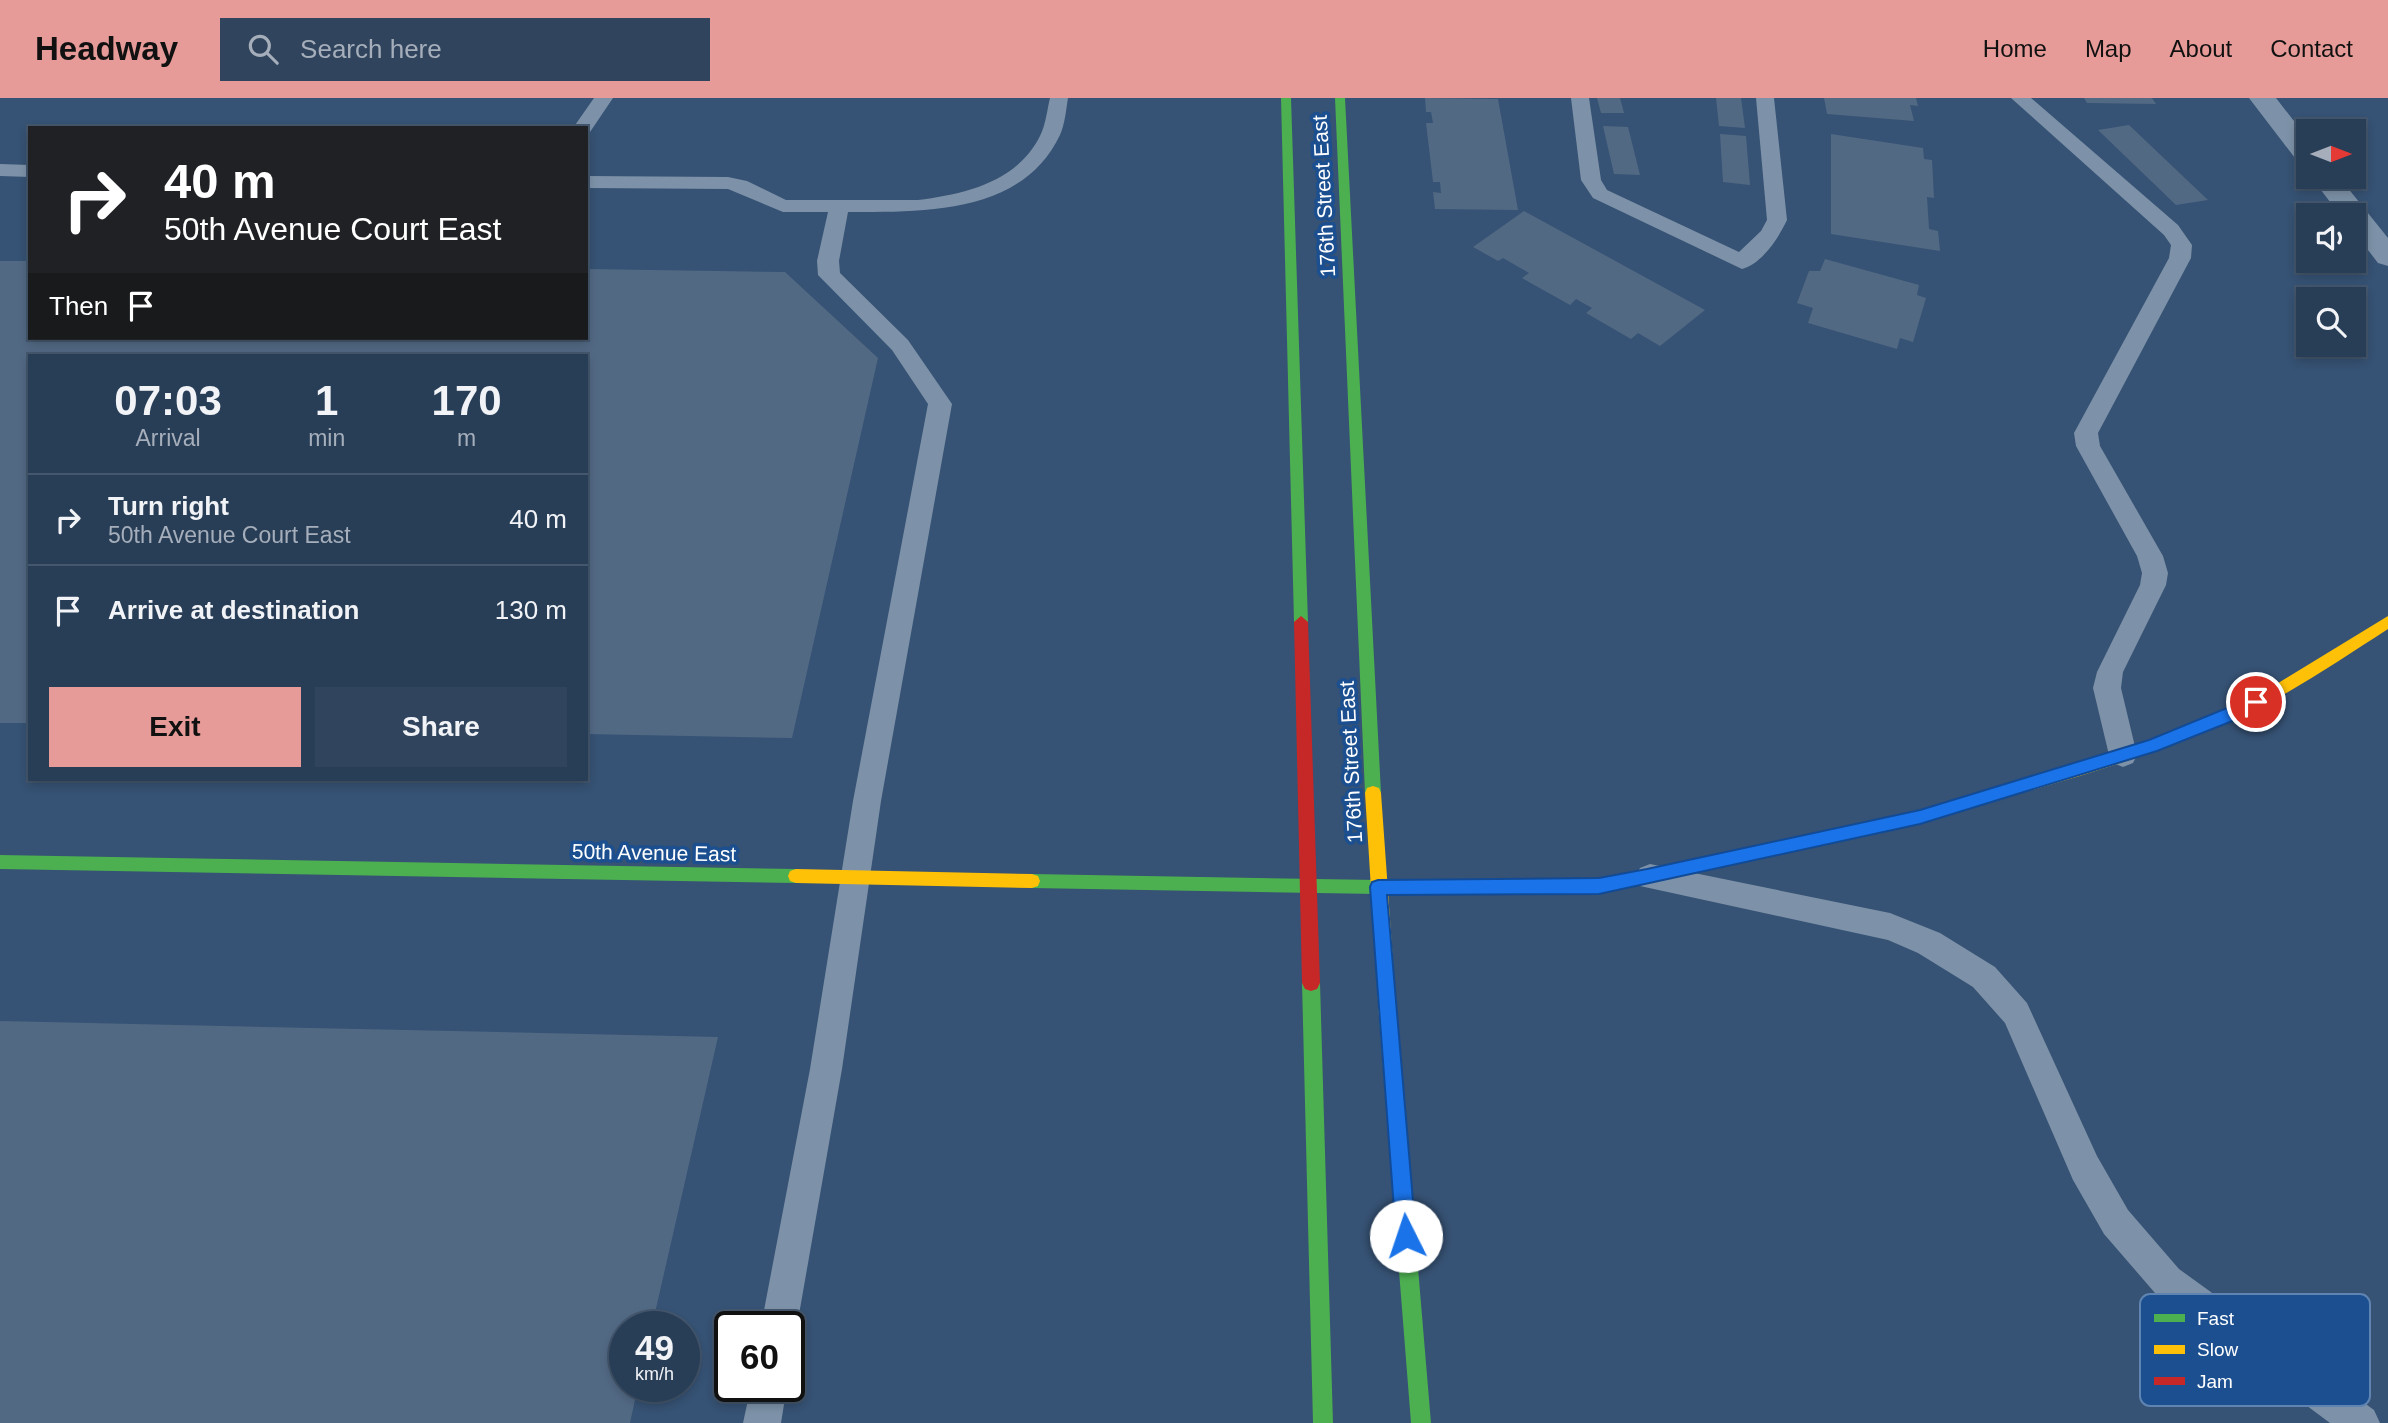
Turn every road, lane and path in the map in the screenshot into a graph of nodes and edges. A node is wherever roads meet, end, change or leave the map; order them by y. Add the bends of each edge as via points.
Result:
1 (604, 98) edge
2 (1059, 98) edge
3 (1286, 98) edge
4 (1340, 98) edge
5 (1580, 98) edge
6 (1765, 98) edge
7 (2020, 98) edge
8 (2262, 98) edge
9 (584, 126) edge
10 (2296, 141) edge
11 (0, 170) edge
12 (28, 170) edge
13 (588, 182) edge
14 (2334, 189) edge
15 (839, 206) junction
16 (2388, 257) edge
17 (2384, 629) edge
18 (2123, 755) junction
19 (0, 862) edge
20 (1647, 876) junction
21 (855, 878) junction
22 (1307, 886) junction
23 (1378, 887) junction
24 (2185, 1294) edge
25 (782, 1311) edge
26 (766, 1402) edge
27 (2338, 1406) edge
28 (762, 1423) edge
29 (1323, 1423) edge
30 (1421, 1423) edge
31 (2361, 1423) edge

1 - 9 lane
2 - 15 lane via 1051,132 1040,153 1011,182 940,203
3 - 22 main road, 176th Street East
4 - 23 main road, 176th Street East
5 - 6 lane via 1591,180 1601,194 1742,262 1770,234 1777,220
7 - 18 lane via 2171,230 2182,245 2086,433 2088,446 2150,556 2155,573 2107,688
8 - 10 street
11 - 12 lane
13 - 15 lane via 728,183 783,206
14 - 16 street
15 - 21 lane via 829,275 900,345 940,404
17 - 18 main road, 50th Avenue East via 2234,713
18 - 20 main road, 50th Avenue East via 1920,817
19 - 21 main road, 50th Avenue East
20 - 23 main road, 50th Avenue East via 1599,886
20 - 24 lane via 1890,927 1929,943 1984,977 2016,1013 2085,1168 2116,1222 2167,1281
21 - 22 main road, 50th Avenue East
21 - 25 lane
22 - 23 main road, 50th Avenue East
22 - 29 main road, 176th Street East
23 - 30 main road, 176th Street East
26 - 28 lane
27 - 31 lane

